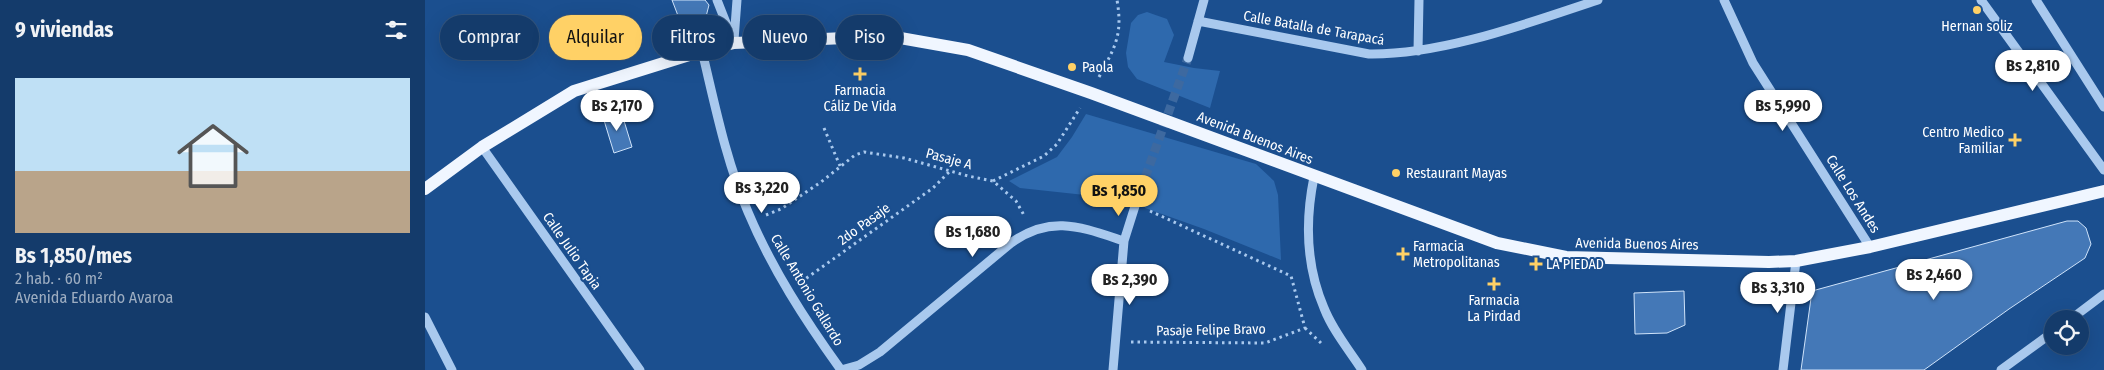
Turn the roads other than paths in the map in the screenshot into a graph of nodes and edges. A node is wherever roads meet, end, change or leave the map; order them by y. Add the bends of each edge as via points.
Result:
1 (717, 0) edge
2 (737, 0) edge
3 (1204, 0) edge
4 (1419, 0) edge
5 (1598, 0) edge
6 (1724, 0) edge
7 (1981, 0) edge
8 (2036, 0) edge
9 (1199, 21) junction
10 (734, 42) junction
11 (1418, 51) junction
12 (1188, 58) tunnel mouth
13 (673, 60) edge
14 (704, 60) edge
15 (2104, 107) edge
16 (482, 147) junction
17 (2104, 170) edge
18 (1314, 177) junction
19 (425, 188) edge
20 (2104, 191) edge
21 (1135, 204) tunnel mouth
22 (1124, 240) junction
23 (1871, 247) junction
24 (1796, 261) junction
25 (2104, 294) edge
26 (2083, 310) edge
27 (425, 317) edge
28 (2044, 339) edge
29 (452, 370) edge
30 (640, 370) edge
31 (841, 370) edge
32 (1113, 370) edge
33 (1362, 370) edge
34 (1783, 370) edge
35 (2001, 370) edge

1 - 10 street
2 - 10 street
3 - 9 street
4 - 11 street
5 - 11 street, Calle Batalla de Tarapacá via 1502,31
6 - 23 street, Calle Los Andes via 1753,63
7 - 17 street
8 - 15 street
9 - 11 street, Calle Batalla de Tarapacá via 1369,54 1395,55
9 - 12 street
10 - 18 main road, Avenida Buenos Aires via 889,36 968,50
13 - 16 main road, Avenida Buenos Aires via 574,91
14 - 31 street, Calle Antonio Gallardo via 722,133 752,221 788,291
16 - 19 main road, Avenida Buenos Aires
16 - 30 street, Calle Julio Tapia
18 - 24 main road, Avenida Buenos Aires via 1497,243 1566,257
18 - 33 street via 1308,232 1315,283 1335,330
20 - 23 main road, Avenida Buenos Aires
21 - 22 street
22 - 31 street via 1066,225 1031,230 1011,242 881,352 859,365
22 - 32 street
23 - 24 main road, Avenida Buenos Aires
24 - 34 street
25 - 26 street
27 - 29 street
28 - 35 street

